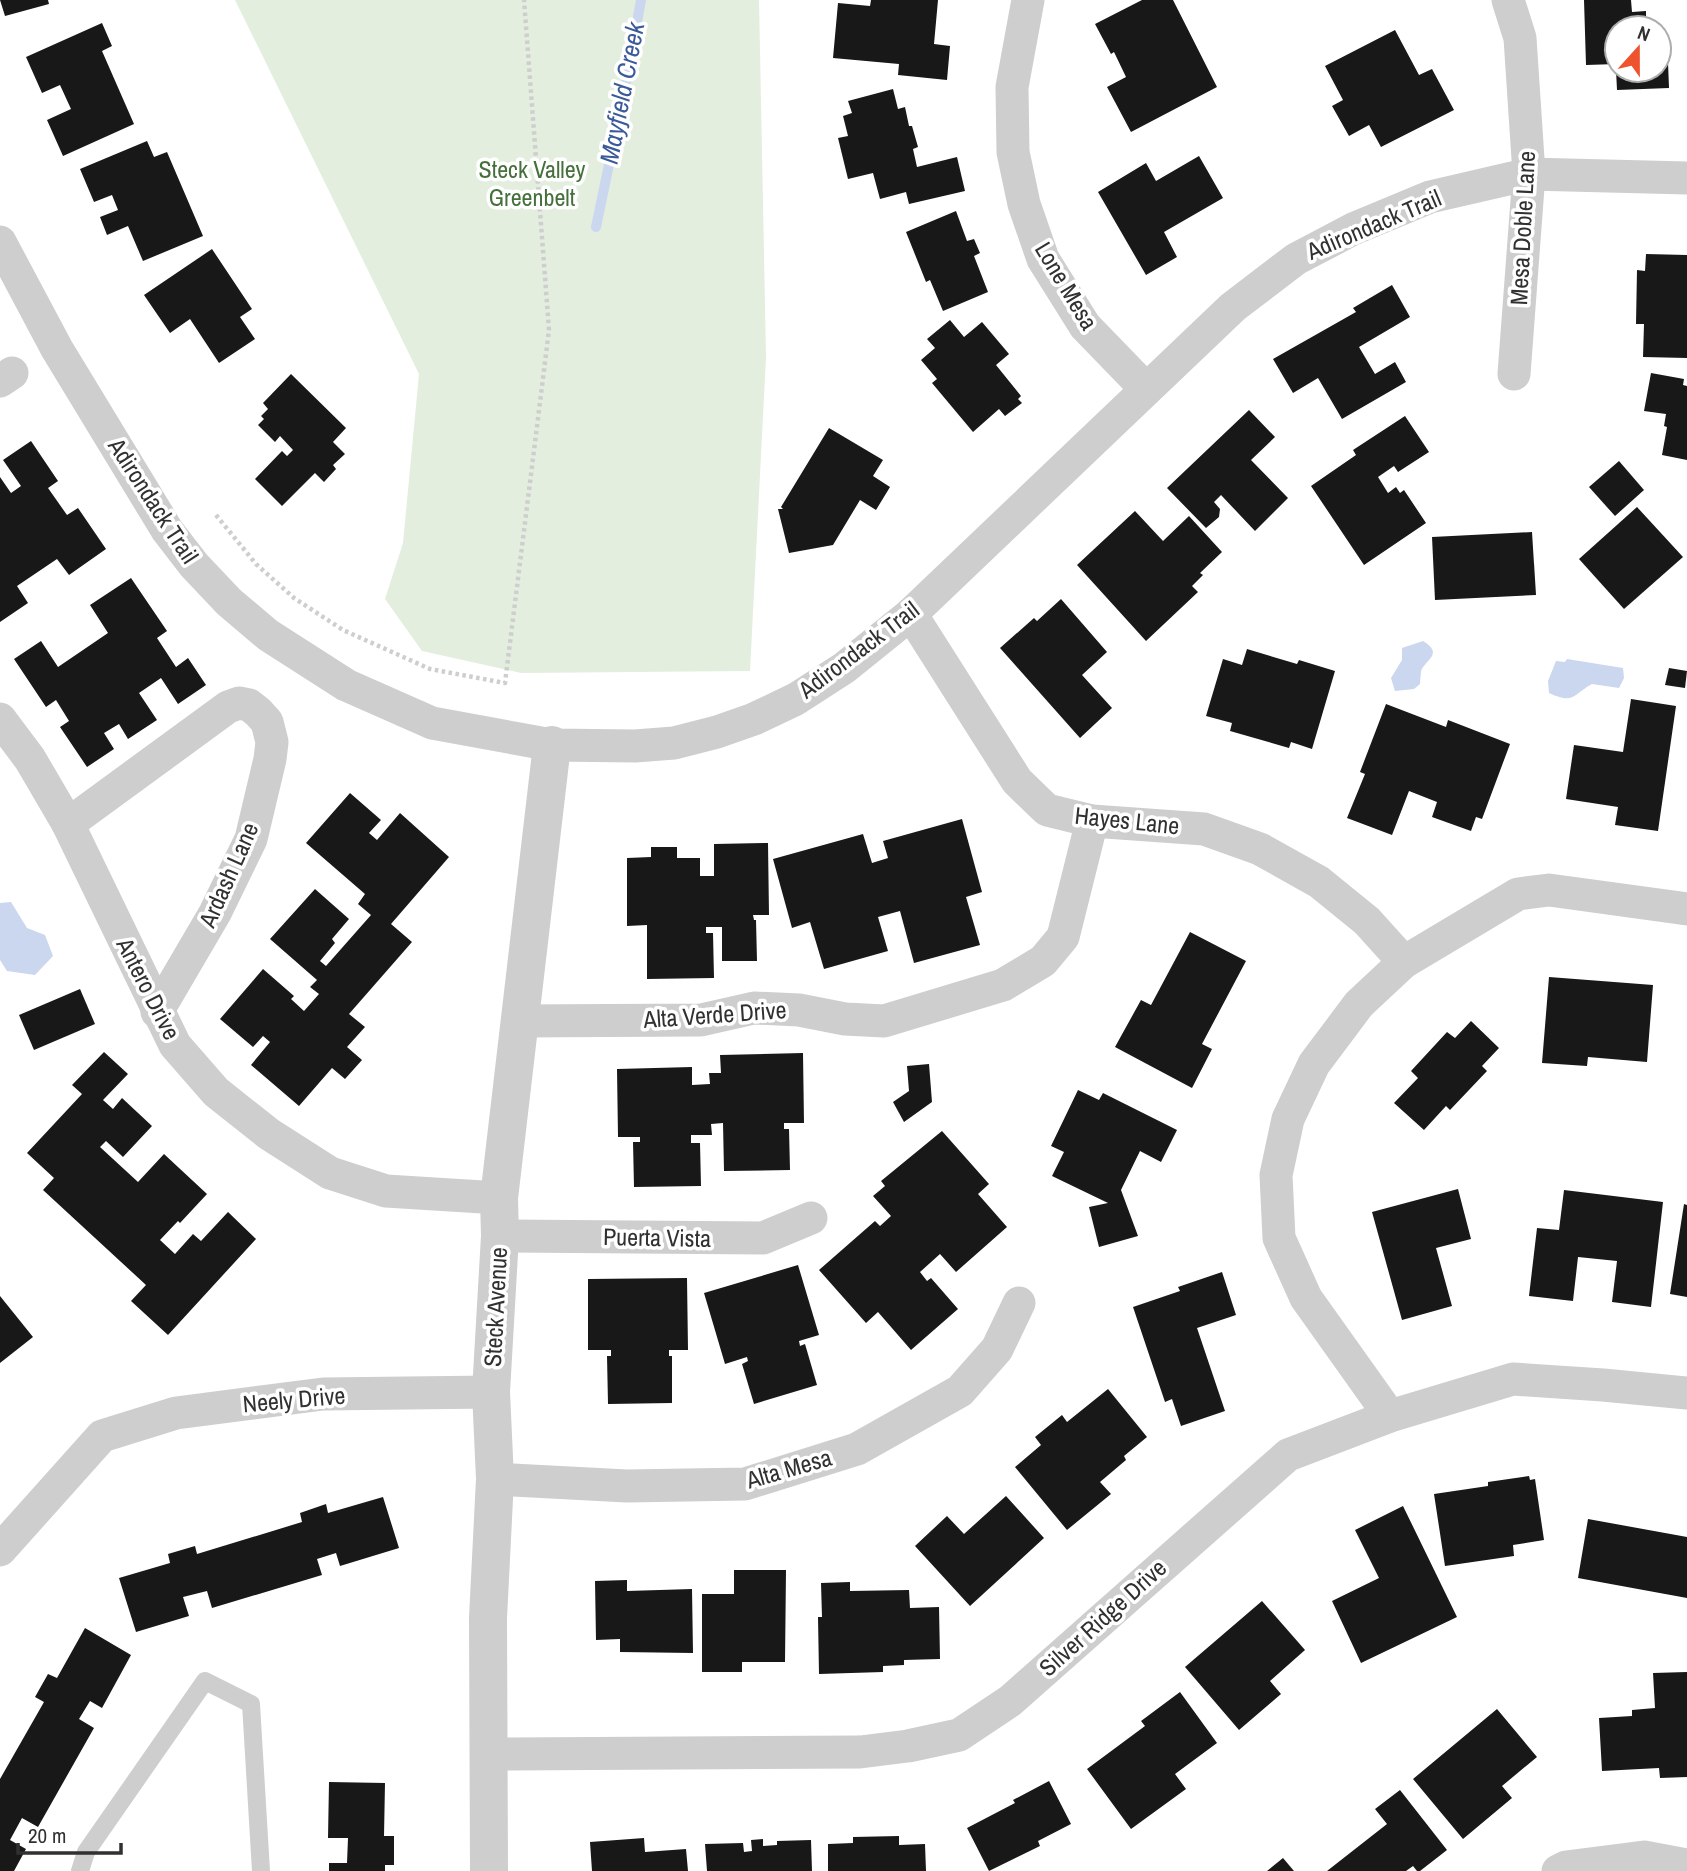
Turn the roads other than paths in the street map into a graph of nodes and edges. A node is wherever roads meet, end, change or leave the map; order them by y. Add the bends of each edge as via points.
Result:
1 (1028, 0) edge
2 (1508, 0) edge
3 (1529, 174) junction
4 (1687, 178) edge
5 (0, 242) edge
6 (1514, 374) dead end
7 (1146, 389) junction
8 (911, 614) junction
9 (0, 719) edge
10 (552, 746) junction
11 (1092, 821) junction
12 (68, 824) junction
13 (1687, 909) edge
14 (1404, 961) junction
15 (157, 1012) junction
16 (518, 1021) junction
17 (499, 1198) junction
18 (811, 1218) dead end
19 (500, 1236) junction
20 (1020, 1303) dead end
21 (491, 1392) junction
22 (1687, 1393) edge
23 (1390, 1416) junction
24 (495, 1479) junction
25 (0, 1550) edge
26 (488, 1754) junction
27 (1687, 1865) edge
28 (80, 1871) edge
29 (261, 1871) edge
30 (489, 1871) edge
31 (1558, 1871) edge

1 - 7 street, Lone Mesa via 1012,88 1013,152 1024,204 1043,259 1085,326
2 - 3 street, Mesa Doble Lane via 1520,38
3 - 4 street, Adirondack Trail
3 - 6 street, Mesa Doble Lane
3 - 7 street, Adirondack Trail via 1430,197 1296,259 1233,307
5 - 10 street, Adirondack Trail via 57,349 167,530 229,602 268,635 346,685 432,723
7 - 8 street, Adirondack Trail
8 - 10 street, Adirondack Trail via 844,668 754,719 674,743
8 - 11 street, Hayes Lane via 1017,781 1047,810
9 - 12 street, Antero Drive
10 - 16 street, Steck Avenue
11 - 14 street, Hayes Lane via 1205,829 1260,849 1319,882
11 - 16 street, Alta Verde Drive via 1063,937 1043,961 1003,985 884,1021 754,1008 701,1020
12 - 15 street, Antero Drive
12 - 15 street, Ardash Lane via 228,707 249,705 267,722 270,759 251,839 215,913
13 - 14 street via 1549,890 1518,894
14 - 23 street via 1359,1004 1314,1064 1288,1119 1276,1175 1279,1238 1306,1298
15 - 17 street, Antero Drive via 175,1045 216,1092 268,1134 330,1172 386,1191
16 - 17 street, Steck Avenue
17 - 19 street, Steck Avenue
18 - 19 street, Puerta Vista via 763,1238
19 - 21 street, Steck Avenue
20 - 24 street, Alta Mesa via 997,1349 960,1391 857,1449 745,1484 627,1486
21 - 24 street, Steck Avenue
21 - 25 street, Neely Drive via 323,1394 176,1413 102,1436
22 - 23 street, Silver Ridge Drive via 1513,1380
23 - 26 street, Silver Ridge Drive via 1288,1455 1010,1701 959,1735 860,1752
24 - 26 street, Steck Avenue
26 - 30 street, Steck Avenue
27 - 31 street via 1644,1857
28 - 29 lane via 86,1852 205,1681 251,1704

